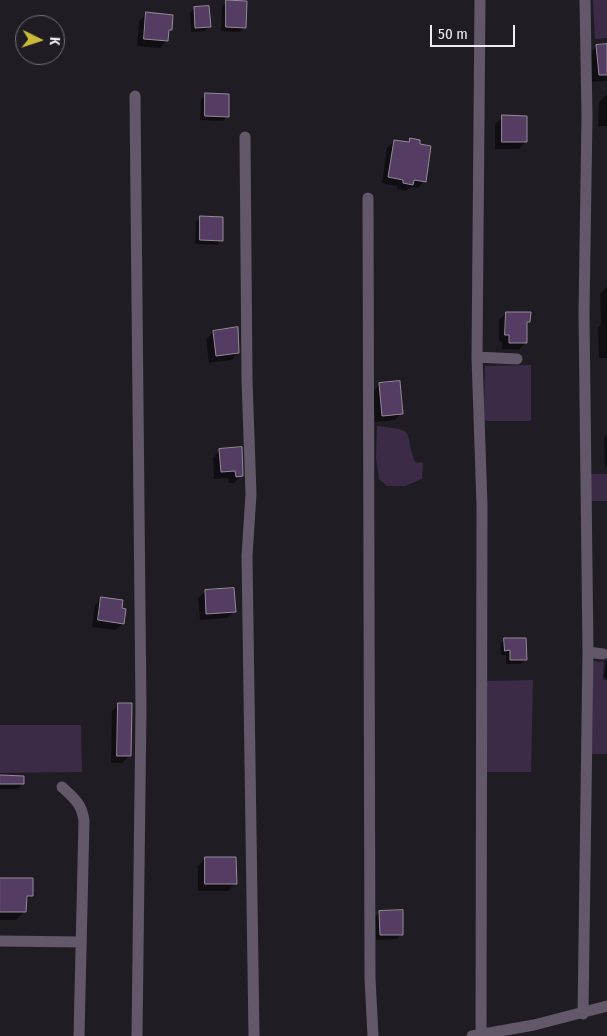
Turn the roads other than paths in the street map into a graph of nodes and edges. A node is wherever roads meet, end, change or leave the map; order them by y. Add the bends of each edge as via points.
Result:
1 (480, 0) edge
2 (585, 0) edge
3 (135, 96) dead end
4 (246, 137) dead end
5 (368, 198) dead end
6 (477, 357) junction
7 (517, 359) dead end
8 (588, 652) junction
9 (603, 654) dead end
10 (62, 787) dead end
11 (0, 941) edge
12 (81, 942) junction
13 (607, 1006) edge
14 (583, 1014) junction
15 (79, 1036) edge
16 (137, 1036) edge
17 (254, 1036) edge
18 (374, 1036) edge
19 (477, 1036) edge

1 - 6 street
2 - 8 street
3 - 16 street via 141,709
4 - 17 street via 251,494 247,556
5 - 18 street via 370,968
6 - 7 street
6 - 19 street via 482,505
8 - 9 street
8 - 14 street
10 - 12 street via 83,810
11 - 12 street
12 - 15 street
13 - 14 street
14 - 19 street

